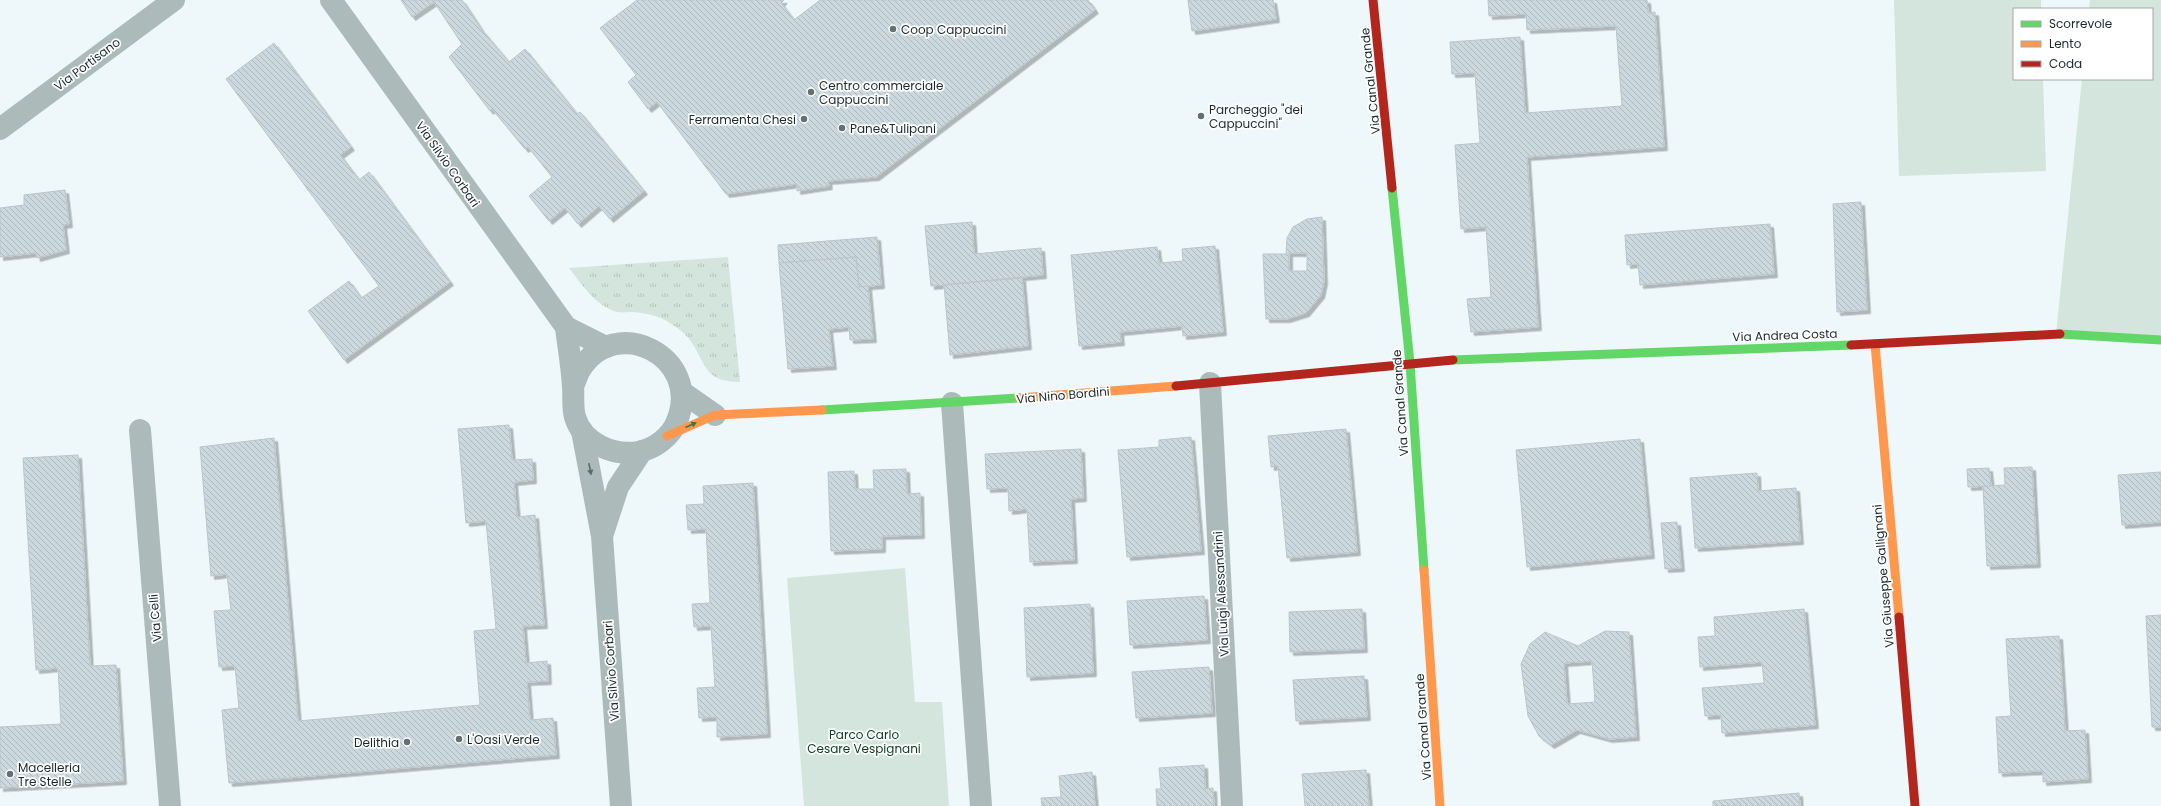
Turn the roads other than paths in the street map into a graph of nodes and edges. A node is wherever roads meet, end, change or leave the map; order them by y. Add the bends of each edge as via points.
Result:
1 (174, 0) edge
2 (331, 0) edge
3 (1373, 0) edge
4 (0, 129) edge
5 (566, 326) junction
6 (2161, 340) edge
7 (1875, 344) junction
8 (606, 348) junction
9 (1410, 363) junction
10 (1210, 383) junction
11 (573, 387) junction
12 (682, 392) junction
13 (952, 403) junction
14 (715, 415) junction
15 (140, 430) dead end
16 (582, 431) junction
17 (667, 436) junction
18 (642, 451) junction
19 (602, 536) junction
20 (170, 806) edge
21 (615, 806) edge
22 (981, 806) edge
23 (1232, 806) edge
24 (1440, 806) edge
25 (1915, 806) edge

1 - 4 street, Via Portisano
2 - 5 street, Via Silvio Corbari
3 - 9 street, Via Canal Grande
5 - 8 street, Via Silvio Corbari
5 - 11 street, Via Silvio Corbari
6 - 7 street, Via Andrea Costa via 2056,334
7 - 9 street, Via Andrea Costa
7 - 25 street, Via Giuseppe Gallignani
8 - 11 street, Via Silvio Corbari via 591,357 580,370
8 - 12 street, Via Silvio Corbari via 622,343 655,350 674,370
9 - 10 street, Via Nino Bordini
9 - 24 street, Via Canal Grande
10 - 13 street, Via Nino Bordini
10 - 23 street, Via Luigi Alessandrini
11 - 16 street, Via Silvio Corbari via 575,417
12 - 14 street
12 - 17 street, Via Silvio Corbari via 681,408 676,423
13 - 14 street, Via Nino Bordini
13 - 22 street
17 -> 14 street, Via Nino Bordini
15 - 20 street, Via Celli
16 - 18 street, Via Silvio Corbari via 594,443 609,450 626,454
16 -> 19 street, Via Silvio Corbari
17 - 18 street, Via Silvio Corbari via 656,445
18 - 19 street, Via Silvio Corbari via 618,488
19 - 21 street, Via Silvio Corbari

